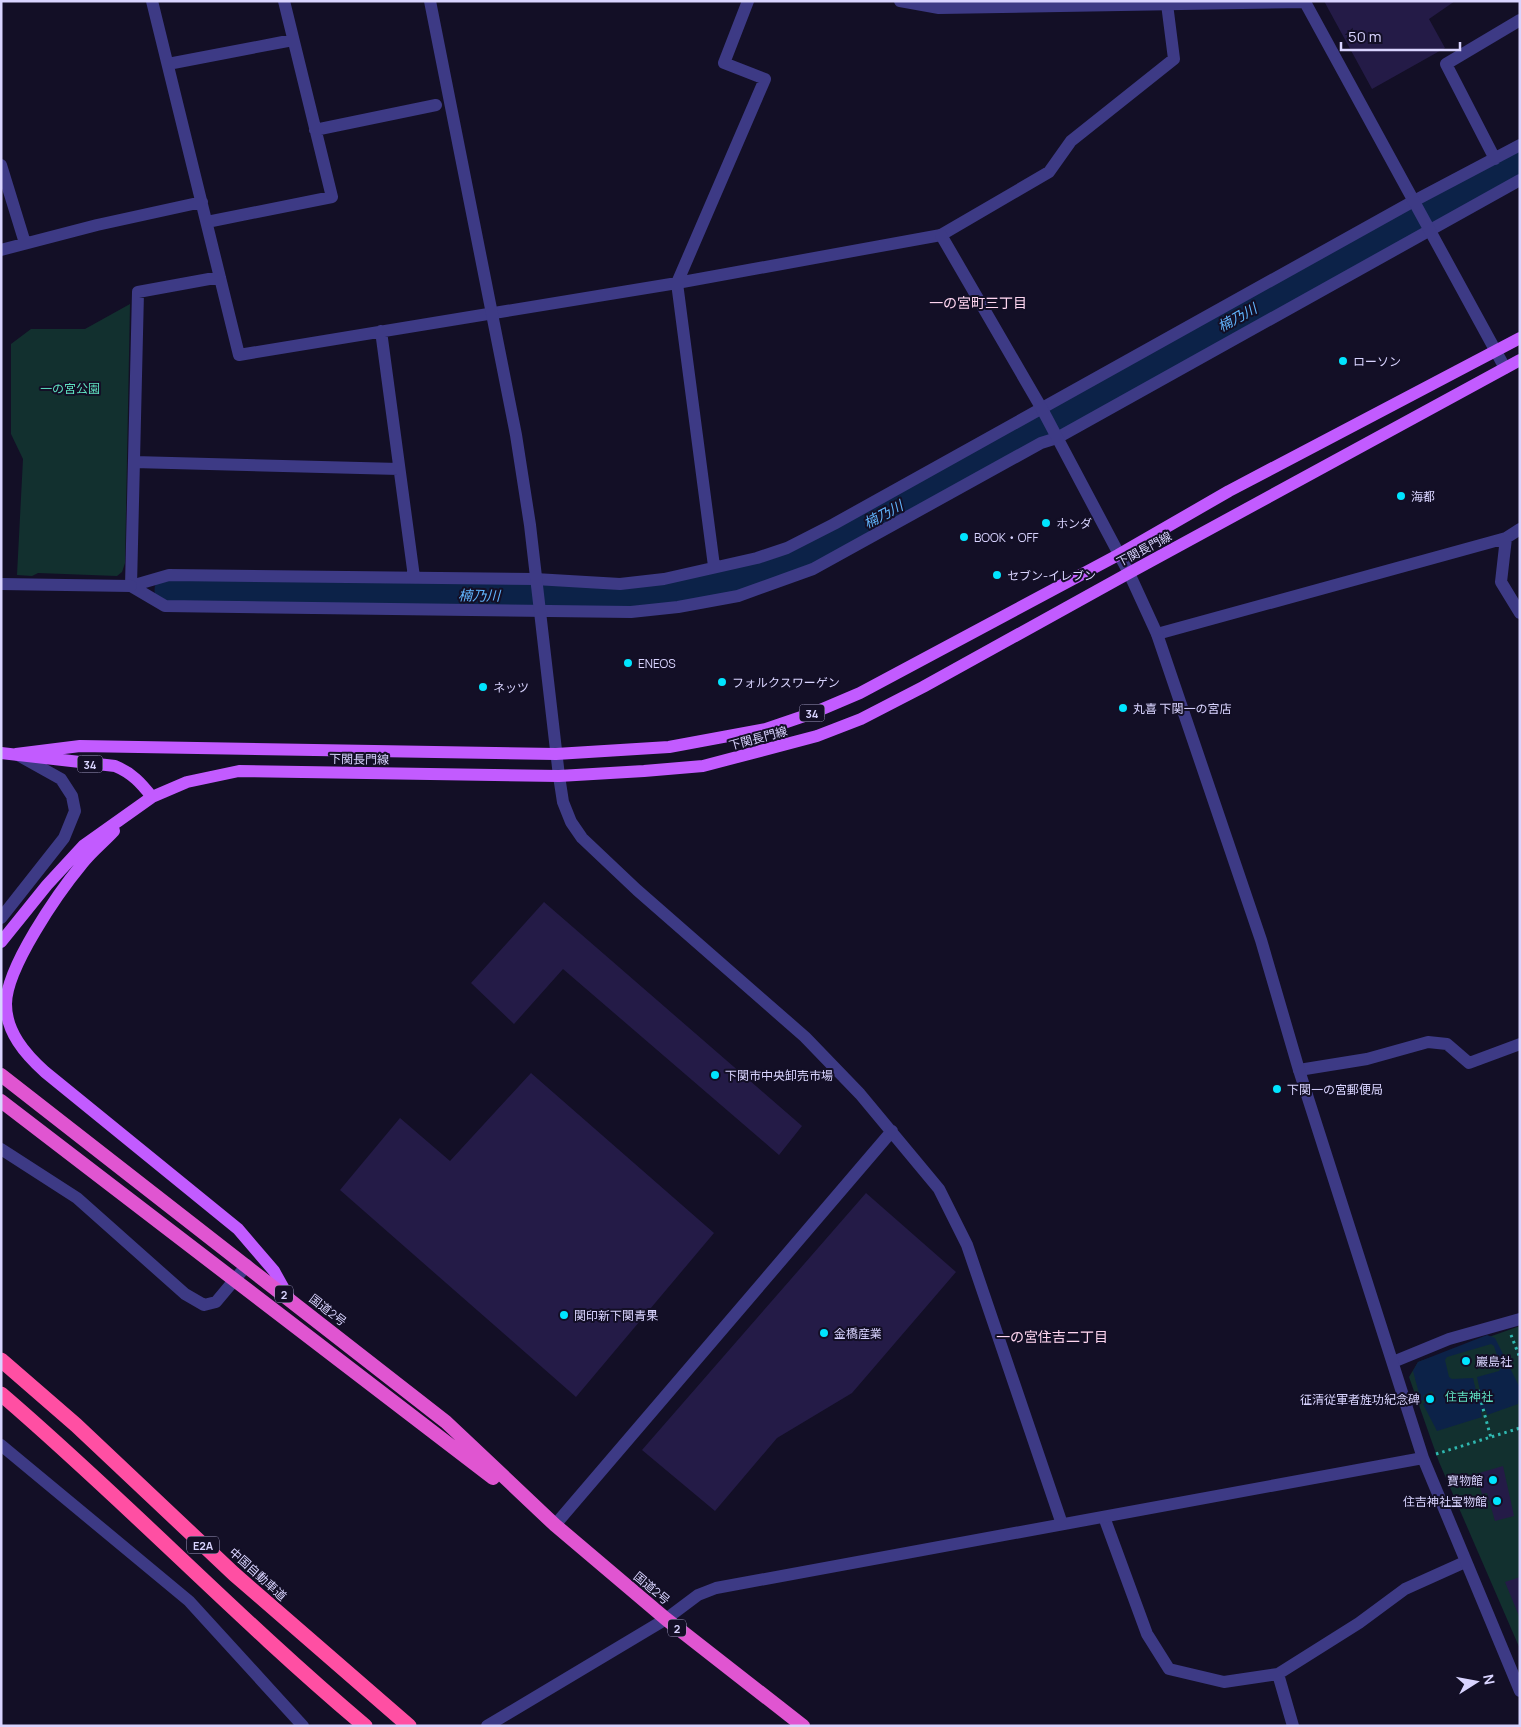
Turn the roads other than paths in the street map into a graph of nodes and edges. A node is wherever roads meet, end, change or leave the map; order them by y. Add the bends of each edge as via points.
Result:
1 (152, 1) edge
2 (284, 1) edge
3 (430, 1) edge
4 (748, 1) edge
5 (900, 1) edge
6 (1183, 2) edge
7 (1305, 2) edge
8 (1068, 3) edge
9 (1168, 4) junction
10 (1520, 20) edge
11 (293, 40) junction
12 (168, 64) junction
13 (436, 105) dead end
14 (315, 130) junction
15 (1520, 145) edge
16 (1495, 159) junction
17 (1, 165) edge
18 (1520, 180) edge
19 (202, 202) junction
20 (1414, 204) junction
21 (206, 222) junction
22 (1427, 228) junction
23 (940, 235) junction
24 (24, 243) junction
25 (1, 250) edge
26 (220, 277) junction
27 (677, 282) junction
28 (493, 312) junction
29 (381, 331) junction
30 (1520, 338) edge
31 (1495, 351) junction
32 (1520, 360) edge
33 (1505, 368) junction
34 (1043, 412) junction
35 (1056, 436) junction
36 (134, 462) junction
37 (399, 469) junction
38 (1520, 529) edge
39 (1506, 538) junction
40 (1118, 555) junction
41 (714, 566) junction
42 (1128, 573) junction
43 (414, 577) junction
44 (536, 582) junction
45 (1, 584) edge
46 (131, 586) junction
47 (539, 609) junction
48 (1520, 613) edge
49 (1157, 634) junction
50 (1, 753) edge
51 (16, 754) junction
52 (556, 754) junction
53 (559, 776) junction
54 (152, 797) junction
55 (139, 806) junction
56 (1, 918) edge
57 (1, 942) edge
58 (1520, 1044) edge
59 (1299, 1070) junction
60 (1, 1075) edge
61 (1, 1101) edge
62 (892, 1132) junction
63 (1, 1149) edge
64 (247, 1265) junction
65 (234, 1279) junction
66 (289, 1298) junction
67 (1520, 1319) edge
68 (1, 1360) edge
69 (1393, 1362) junction
70 (1, 1394) edge
71 (1, 1445) edge
72 (1423, 1458) junction
73 (1104, 1517) junction
74 (1062, 1524) junction
75 (556, 1525) junction
76 (1465, 1562) junction
77 (666, 1619) junction
78 (1278, 1674) junction
79 (1520, 1691) edge
80 (302, 1726) edge
81 (365, 1726) edge
82 (409, 1726) edge
83 (487, 1726) edge
84 (802, 1726) edge
85 (1293, 1726) edge

1 - 12 street
2 - 11 street
3 - 28 street
4 - 27 street via 724,63 765,78
5 - 8 street via 939,8
6 - 7 street
6 - 9 street
7 - 20 street
8 - 9 street
9 - 23 street via 1174,59 1071,141 1049,172
10 - 16 street via 1446,64
11 - 12 street
11 - 14 street
12 - 19 street
13 - 14 street
14 - 21 street via 332,196
15 - 16 street
16 - 20 street
17 - 24 street
18 - 22 street
19 - 21 street
19 - 24 street
20 - 22 street
20 - 34 street
21 - 26 street
22 - 31 street
22 - 35 street
23 - 27 street
23 - 34 street
24 - 25 street
26 - 29 street via 239,355
26 - 36 street via 138,292
27 - 28 street
27 - 41 street
28 - 29 street
28 - 44 street via 516,435
29 - 37 street
30 - 31 main road, 下関長門線 / 34
31 - 33 street
31 - 40 main road, 下関長門線 / 34 via 1229,491
32 - 33 main road, 下関長門線 / 34
33 - 42 main road, 下関長門線 / 34
34 - 35 street
34 - 41 street via 788,548
35 - 40 street
35 - 47 street via 813,569 738,596 631,612
36 - 37 street
36 - 46 street
37 - 43 street
38 - 39 street
39 - 48 street via 1501,582
39 - 49 street
40 - 42 street
40 - 52 main road, 下関長門線 / 34 via 860,693 813,713 766,729 669,747
41 - 44 street via 664,579 620,584
42 - 49 street
42 - 53 main road, 下関長門線 / 34 via 924,687 817,736 703,766
43 - 44 street
43 - 46 street via 169,574
44 - 47 street
45 - 46 street
46 - 47 street via 165,606
47 - 52 street
49 - 59 street via 1261,940
50 - 51 main road, 下関長門線 / 34
51 - 52 main road, 下関長門線 / 34 via 80,746
51 - 54 main road, 下関長門線 / 34 via 115,766 135,777
51 - 56 street via 61,779 72,796 74,811 64,838
52 - 53 street
53 - 54 main road, 下関長門線 / 34 via 240,771 187,782
53 - 62 street via 563,802 582,838 804,1036
54 - 55 main road
55 - 57 main road via 68,860
55 - 66 main road via 82,863 15,965 7,993 8,1019 20,1046 30,1058 238,1229 274,1271
58 - 59 street via 1469,1062 1447,1044 1428,1042 1366,1059
59 - 69 street
60 - 64 highway, 国道2号 / 2
61 - 65 highway, 国道2号 / 2
62 - 74 street via 940,1189 967,1245
62 - 75 street
63 - 65 street via 77,1198 186,1294 204,1305 216,1302
64 - 65 street
64 - 66 highway, 国道2号 / 2
65 - 75 highway, 国道2号 / 2
66 - 75 highway, 国道2号 / 2 via 446,1422
67 - 69 street via 1449,1339
68 - 82 highway, 中国自動車道 / E2A via 76,1425 234,1574
69 - 72 street
70 - 81 highway, E2A via 63,1447 211,1588
71 - 80 street via 189,1601
72 - 73 street
72 - 76 street
73 - 74 street
73 - 78 street via 1147,1634 1169,1669 1224,1682
74 - 77 street via 716,1588 698,1595
75 - 77 highway, 国道2号 / 2
76 - 78 street via 1405,1589 1359,1623
76 - 79 street
77 - 83 street
77 - 84 highway, 国道2号 / 2
78 - 85 street

